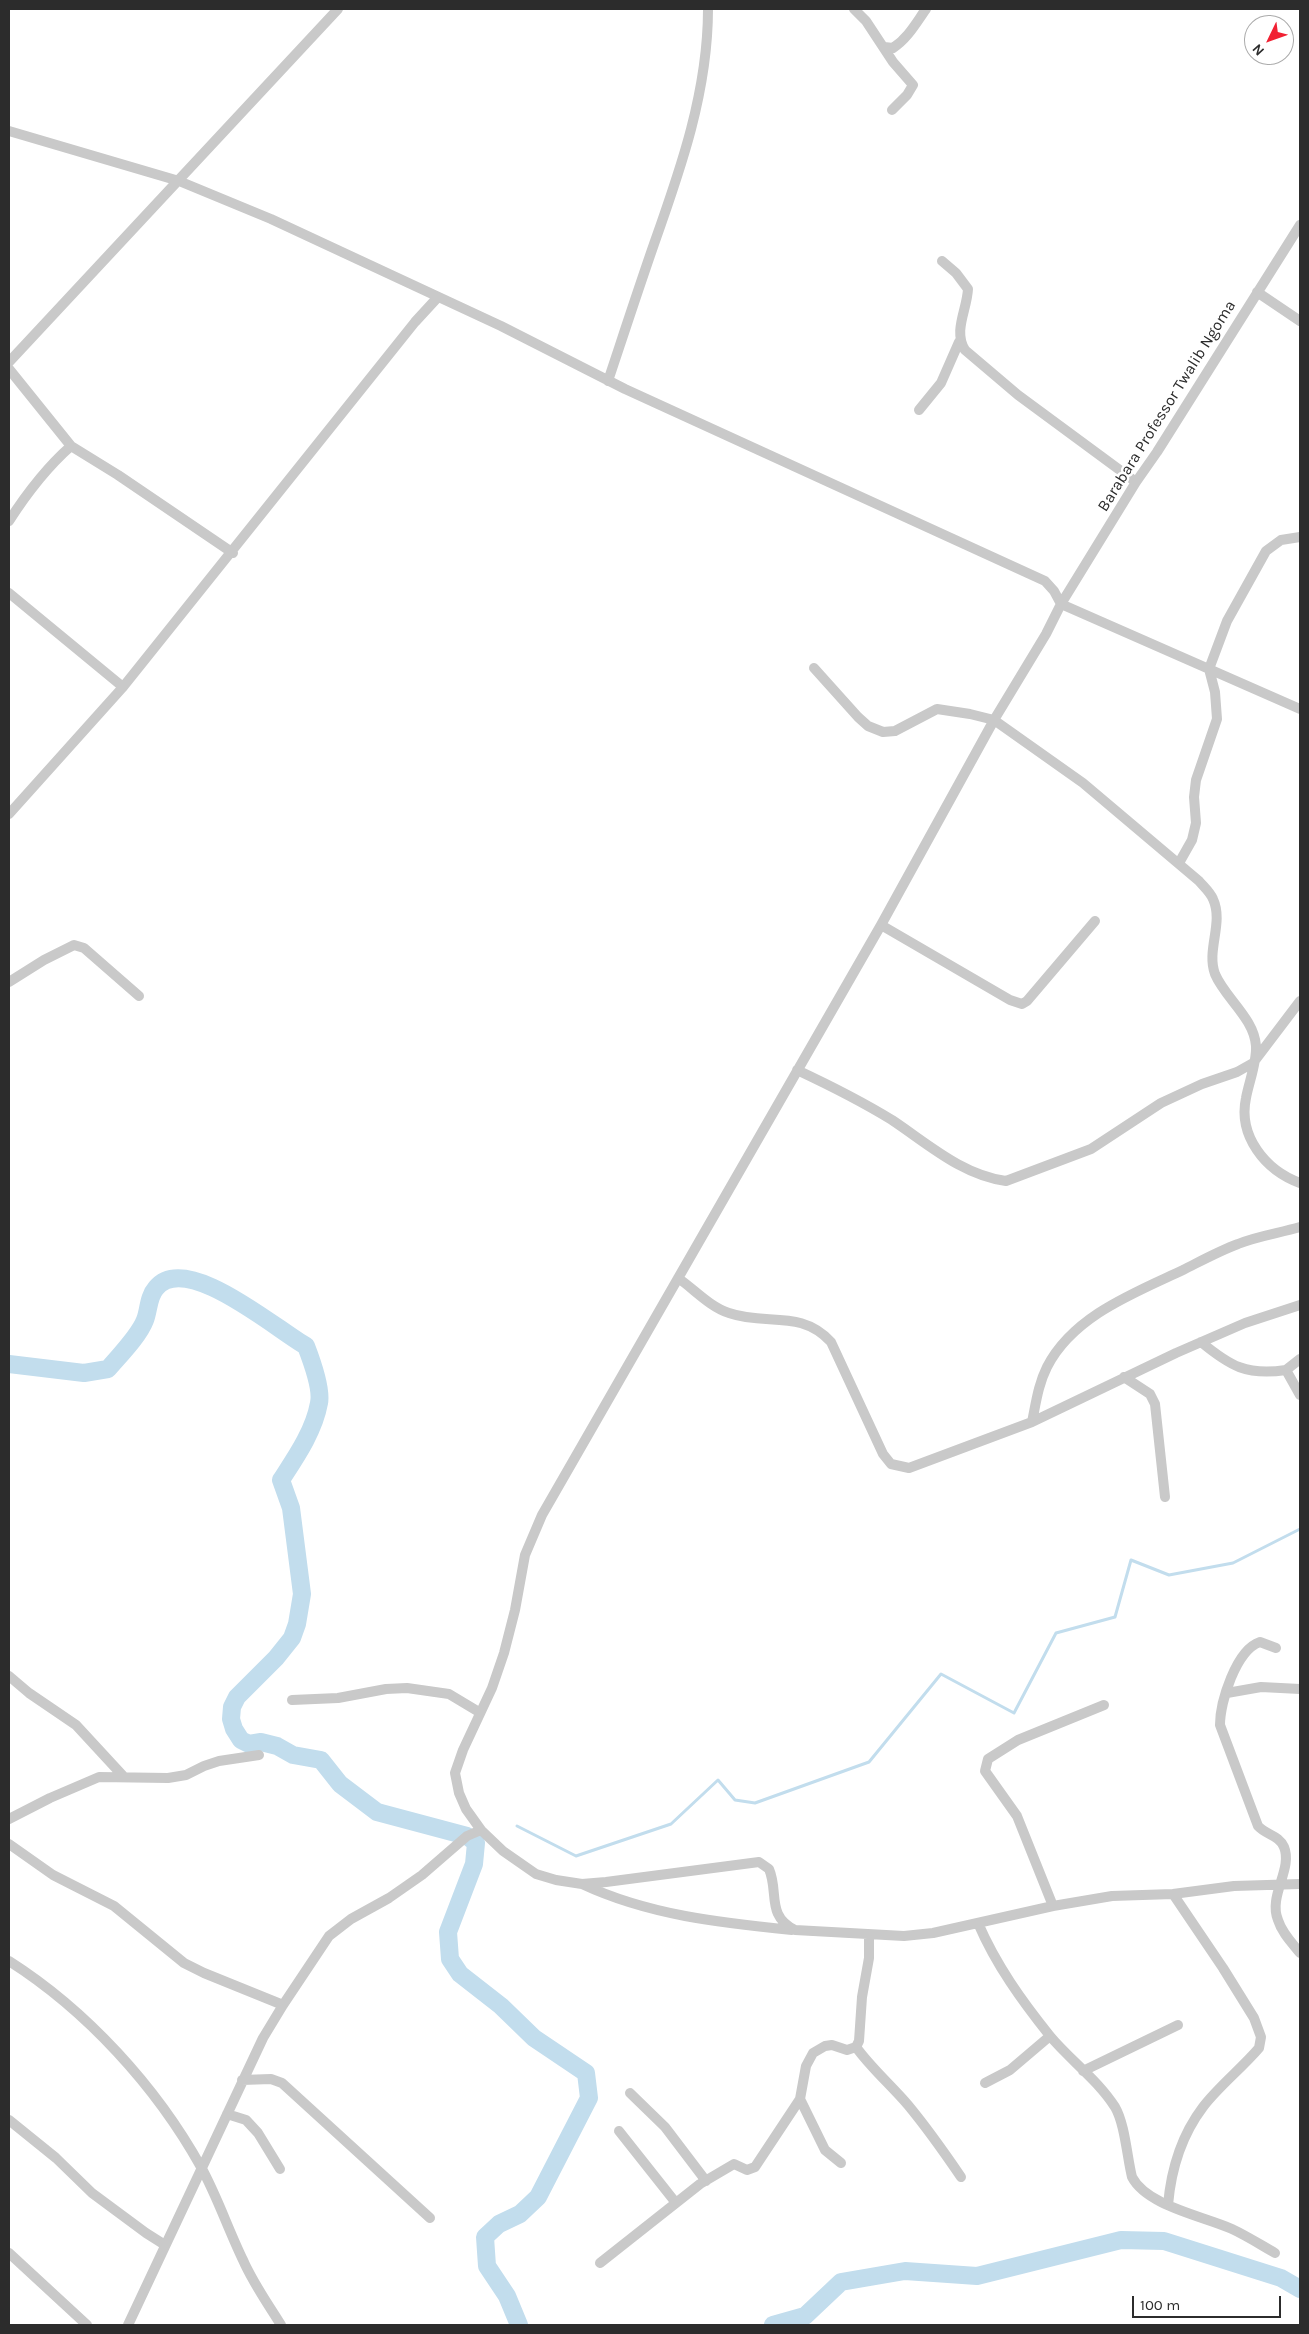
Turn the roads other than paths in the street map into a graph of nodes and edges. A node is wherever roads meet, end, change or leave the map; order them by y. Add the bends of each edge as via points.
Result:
1 (338, 9) edge
2 (708, 9) edge
3 (854, 9) edge
4 (926, 9) edge
5 (884, 47) junction
6 (892, 110) dead end
7 (9, 131) edge
8 (179, 181) junction
9 (1300, 225) edge
10 (942, 261) dead end
11 (1257, 292) junction
12 (438, 297) junction
13 (1300, 321) edge
14 (959, 342) junction
15 (9, 362) edge
16 (9, 369) edge
17 (608, 381) junction
18 (919, 410) dead end
19 (71, 446) junction
20 (1136, 482) junction
21 (9, 521) edge
22 (1300, 537) edge
23 (233, 552) junction
24 (9, 593) edge
25 (1062, 604) junction
26 (814, 668) dead end
27 (1208, 669) junction
28 (123, 687) junction
29 (1300, 709) edge
30 (994, 720) junction
31 (9, 814) edge
32 (1178, 863) junction
33 (1095, 921) dead end
34 (881, 925) junction
35 (9, 982) edge
36 (139, 996) dead end
37 (1300, 1000) edge
38 (1253, 1063) junction
39 (797, 1070) junction
40 (1300, 1182) edge
41 (1300, 1227) edge
42 (678, 1278) junction
43 (1300, 1305) edge
44 (1201, 1342) junction
45 (1300, 1359) edge
46 (1286, 1370) junction
47 (1124, 1378) junction
48 (1300, 1395) edge
49 (1032, 1422) junction
50 (1165, 1496) dead end
51 (1276, 1648) dead end
52 (9, 1676) edge
53 (1300, 1689) edge
54 (1227, 1693) junction
55 (292, 1700) dead end
56 (1104, 1704) dead end
57 (479, 1712) junction
58 (259, 1755) dead end
59 (124, 1777) junction
60 (9, 1819) edge
61 (481, 1830) junction
62 (9, 1844) edge
63 (582, 1884) junction
64 (1300, 1884) edge
65 (1279, 1886) junction
66 (1172, 1894) junction
67 (1052, 1906) junction
68 (978, 1923) junction
69 (796, 1930) junction
70 (869, 1936) junction
71 (1300, 1952) edge
72 (9, 1961) edge
73 (283, 2005) junction
74 (1178, 2025) dead end
75 (1050, 2036) junction
76 (856, 2047) junction
77 (1083, 2071) junction
78 (242, 2080) junction
79 (985, 2083) dead end
80 (630, 2093) dead end
81 (800, 2099) junction
82 (226, 2114) junction
83 (9, 2120) edge
84 (619, 2132) dead end
85 (841, 2163) dead end
86 (202, 2168) junction
87 (280, 2168) dead end
88 (961, 2177) dead end
89 (706, 2180) junction
90 (676, 2203) junction
91 (1168, 2205) junction
92 (430, 2218) dead end
93 (165, 2245) junction
94 (1275, 2253) dead end
95 (9, 2254) edge
96 (600, 2262) dead end
97 (88, 2325) edge
98 (128, 2325) edge
99 (281, 2325) edge

1 - 8 street
2 - 17 street via 702,85 682,164
3 - 5 street
4 - 5 street via 900,44 893,48
5 - 6 street via 913,85
7 - 8 street
8 - 12 street via 271,219
8 - 15 street
9 - 11 street, Barabara Professor Twalib Ngoma
10 - 14 street via 968,289
11 - 13 street
11 - 20 street, Barabara Professor Twalib Ngoma
12 - 17 street
12 - 23 street
14 - 18 street via 941,383
14 - 20 street via 1018,395
16 - 19 street
17 - 25 street via 1045,581
19 - 21 street via 31,487
19 - 23 street
20 - 25 street, Barabara Professor Twalib Ngoma
22 - 27 street via 1281,540 1266,551 1227,621
23 - 28 street
24 - 28 street
25 - 27 street
25 - 30 street, Barabara Professor Twalib Ngoma
26 - 30 street via 858,717 868,726 883,732 895,731 937,709
27 - 29 street
27 - 32 street via 1216,699 1217,719 1196,780 1196,823 1192,840
28 - 31 street
30 - 32 street via 1070,773
30 - 34 street, Barabara Professor Twalib Ngoma
32 - 38 street via 1212,898 1217,915 1214,972 1250,1028 1256,1045
33 - 34 street via 1028,1001 1022,1004
34 - 39 street, Barabara Professor Twalib Ngoma
35 - 36 street via 74,945 84,948
37 - 38 street
38 - 39 street via 1161,1103 1091,1149 1006,1181 992,1179 958,1165 842,1091
38 - 40 street via 1245,1101 1246,1127 1254,1147 1268,1163
39 - 42 street, Barabara Professor Twalib Ngoma
41 - 49 street via 1239,1243 1140,1289 1100,1312 1060,1348 1048,1366 1039,1385
42 - 49 street via 728,1313 801,1322 820,1330 831,1342 883,1454 891,1464 909,1468
42 - 57 street, Barabara Professor Twalib Ngoma via 542,1515 525,1555 504,1652 492,1688
43 - 44 street
44 - 46 street via 1223,1360 1243,1370
44 - 47 street
45 - 46 street
46 - 48 street
47 - 49 street
47 - 50 street via 1150,1394 1155,1404
51 - 54 street via 1260,1642 1249,1647 1236,1666
52 - 59 street via 76,1725
53 - 54 street via 1261,1687
54 - 65 street via 1220,1713 1220,1725 1255,1820 1261,1830 1272,1834 1284,1847 1286,1855
55 - 57 street via 338,1698 407,1688 449,1694
56 - 67 street via 1018,1740 988,1760 985,1771 1017,1816
57 - 61 street, Barabara Professor Twalib Ngoma via 455,1773 466,1810
58 - 59 street via 220,1761 177,1777
59 - 60 street via 99,1778
61 - 63 street, Barabara Professor Twalib Ngoma via 503,1851 536,1874
61 - 73 street via 467,1836 422,1875 351,1919 330,1936
62 - 73 street via 53,1875 114,1906 184,1963
63 - 69 street via 602,1894 691,1918
63 - 69 street via 759,1862 767,1865 771,1873 781,1920
64 - 65 street
65 - 66 street via 1234,1886
65 - 71 street via 1275,1910 1278,1921
66 - 67 street via 1112,1896
66 - 91 street via 1241,1995 1261,2037 1259,2048 1203,2106 1193,2121 1174,2165
67 - 68 street
68 - 70 street via 933,1933
68 - 75 street via 1004,1975
69 - 70 street
70 - 76 street via 869,1958
72 - 86 street via 57,1995 129,2067 180,2130
73 - 78 street
74 - 77 street
75 - 77 street
75 - 79 street via 1010,2070
76 - 81 street via 848,2050 832,2045 813,2053 806,2066
76 - 88 street via 932,2134
77 - 91 street via 1115,2108 1136,2185 1142,2192
78 - 82 street
78 - 92 street via 271,2079 282,2084
80 - 89 street via 665,2127
81 - 85 street via 824,2150
81 - 89 street via 755,2167 747,2170 740,2164 734,2164
82 - 86 street
82 - 87 street via 246,2120
83 - 93 street via 56,2158 92,2193
84 - 90 street
86 - 93 street
86 - 99 street via 242,2260
89 - 90 street
90 - 96 street
91 - 94 street via 1231,2229
93 - 98 street
95 - 97 street

